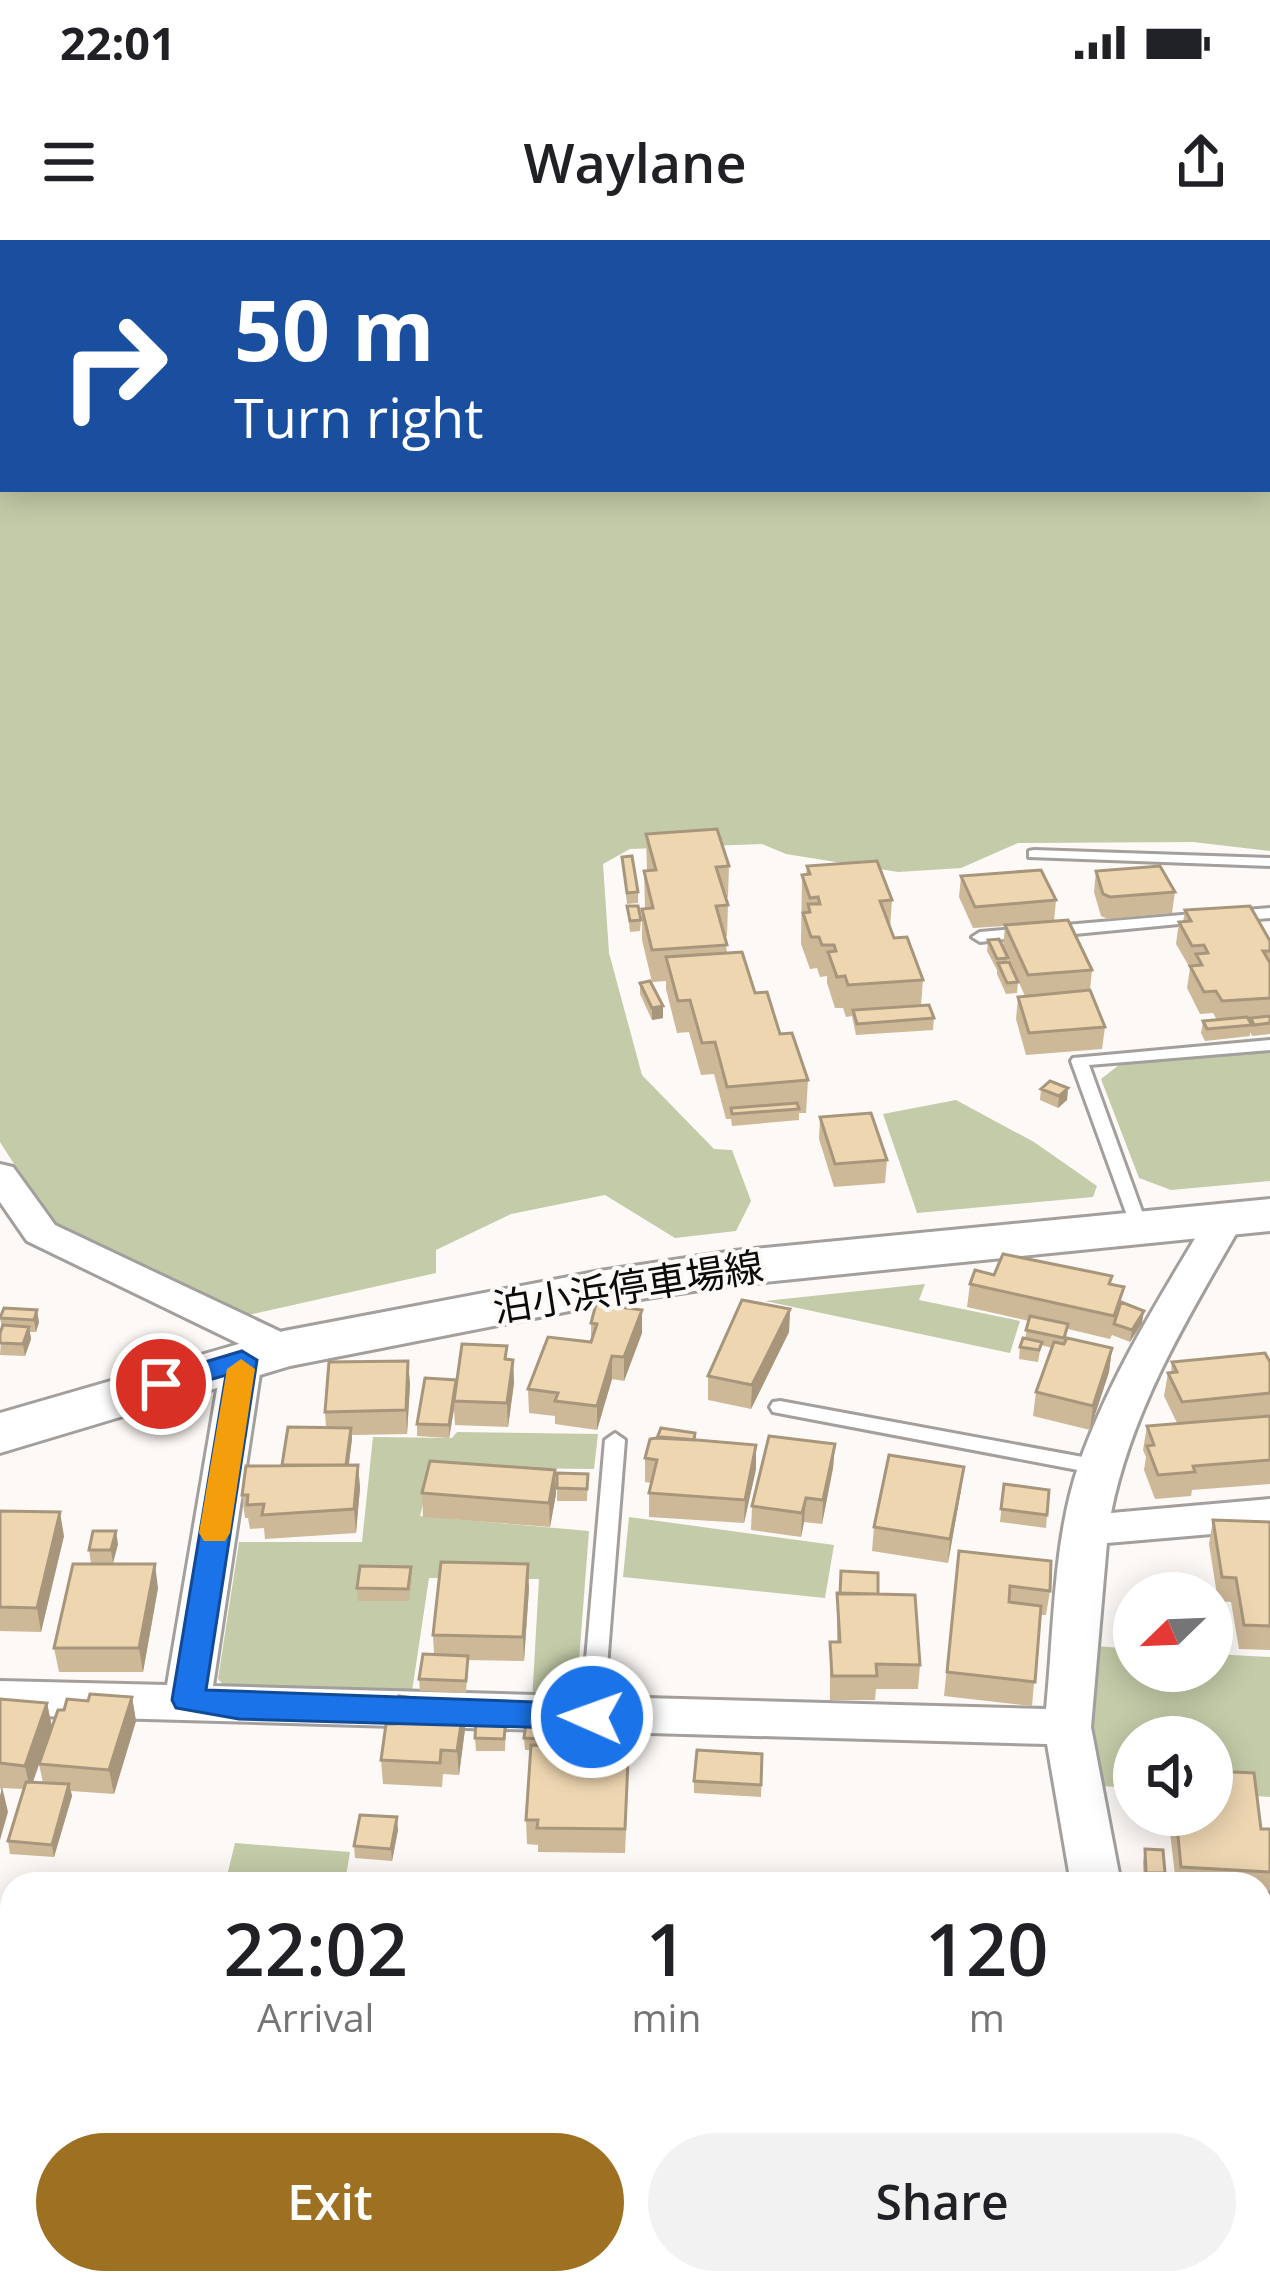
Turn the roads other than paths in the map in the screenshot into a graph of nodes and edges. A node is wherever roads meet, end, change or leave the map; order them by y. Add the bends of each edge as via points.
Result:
1 (1034, 854) dead end
2 (1270, 862) edge
3 (1270, 913) edge
4 (980, 938) dead end
5 (1270, 1045) edge
6 (3, 1185) edge
7 (1248, 1217) edge
8 (1138, 1228) junction
9 (263, 1355) junction
10 (780, 1407) dead end
11 (0, 1433) edge
12 (615, 1440) dead end
13 (1100, 1467) junction
14 (1270, 1514) edge
15 (1086, 1530) junction
16 (0, 1698) edge
17 (188, 1700) junction
18 (592, 1717) junction
19 (1068, 1726) junction
20 (1094, 1872) edge

1 - 2 lane
3 - 4 lane
5 - 8 lane via 1079,1061
6 - 9 street via 41,1233
7 - 8 main road, 泊小浜停車場線
7 - 13 street via 1138,1367
8 - 9 main road, 泊小浜停車場線 via 734,1268
9 - 11 main road, 泊小浜停車場線
9 - 17 street
10 - 13 lane
12 - 18 lane
13 - 15 street
14 - 15 street
15 - 19 street
16 - 17 street
17 - 18 street
18 - 19 street
19 - 20 street

